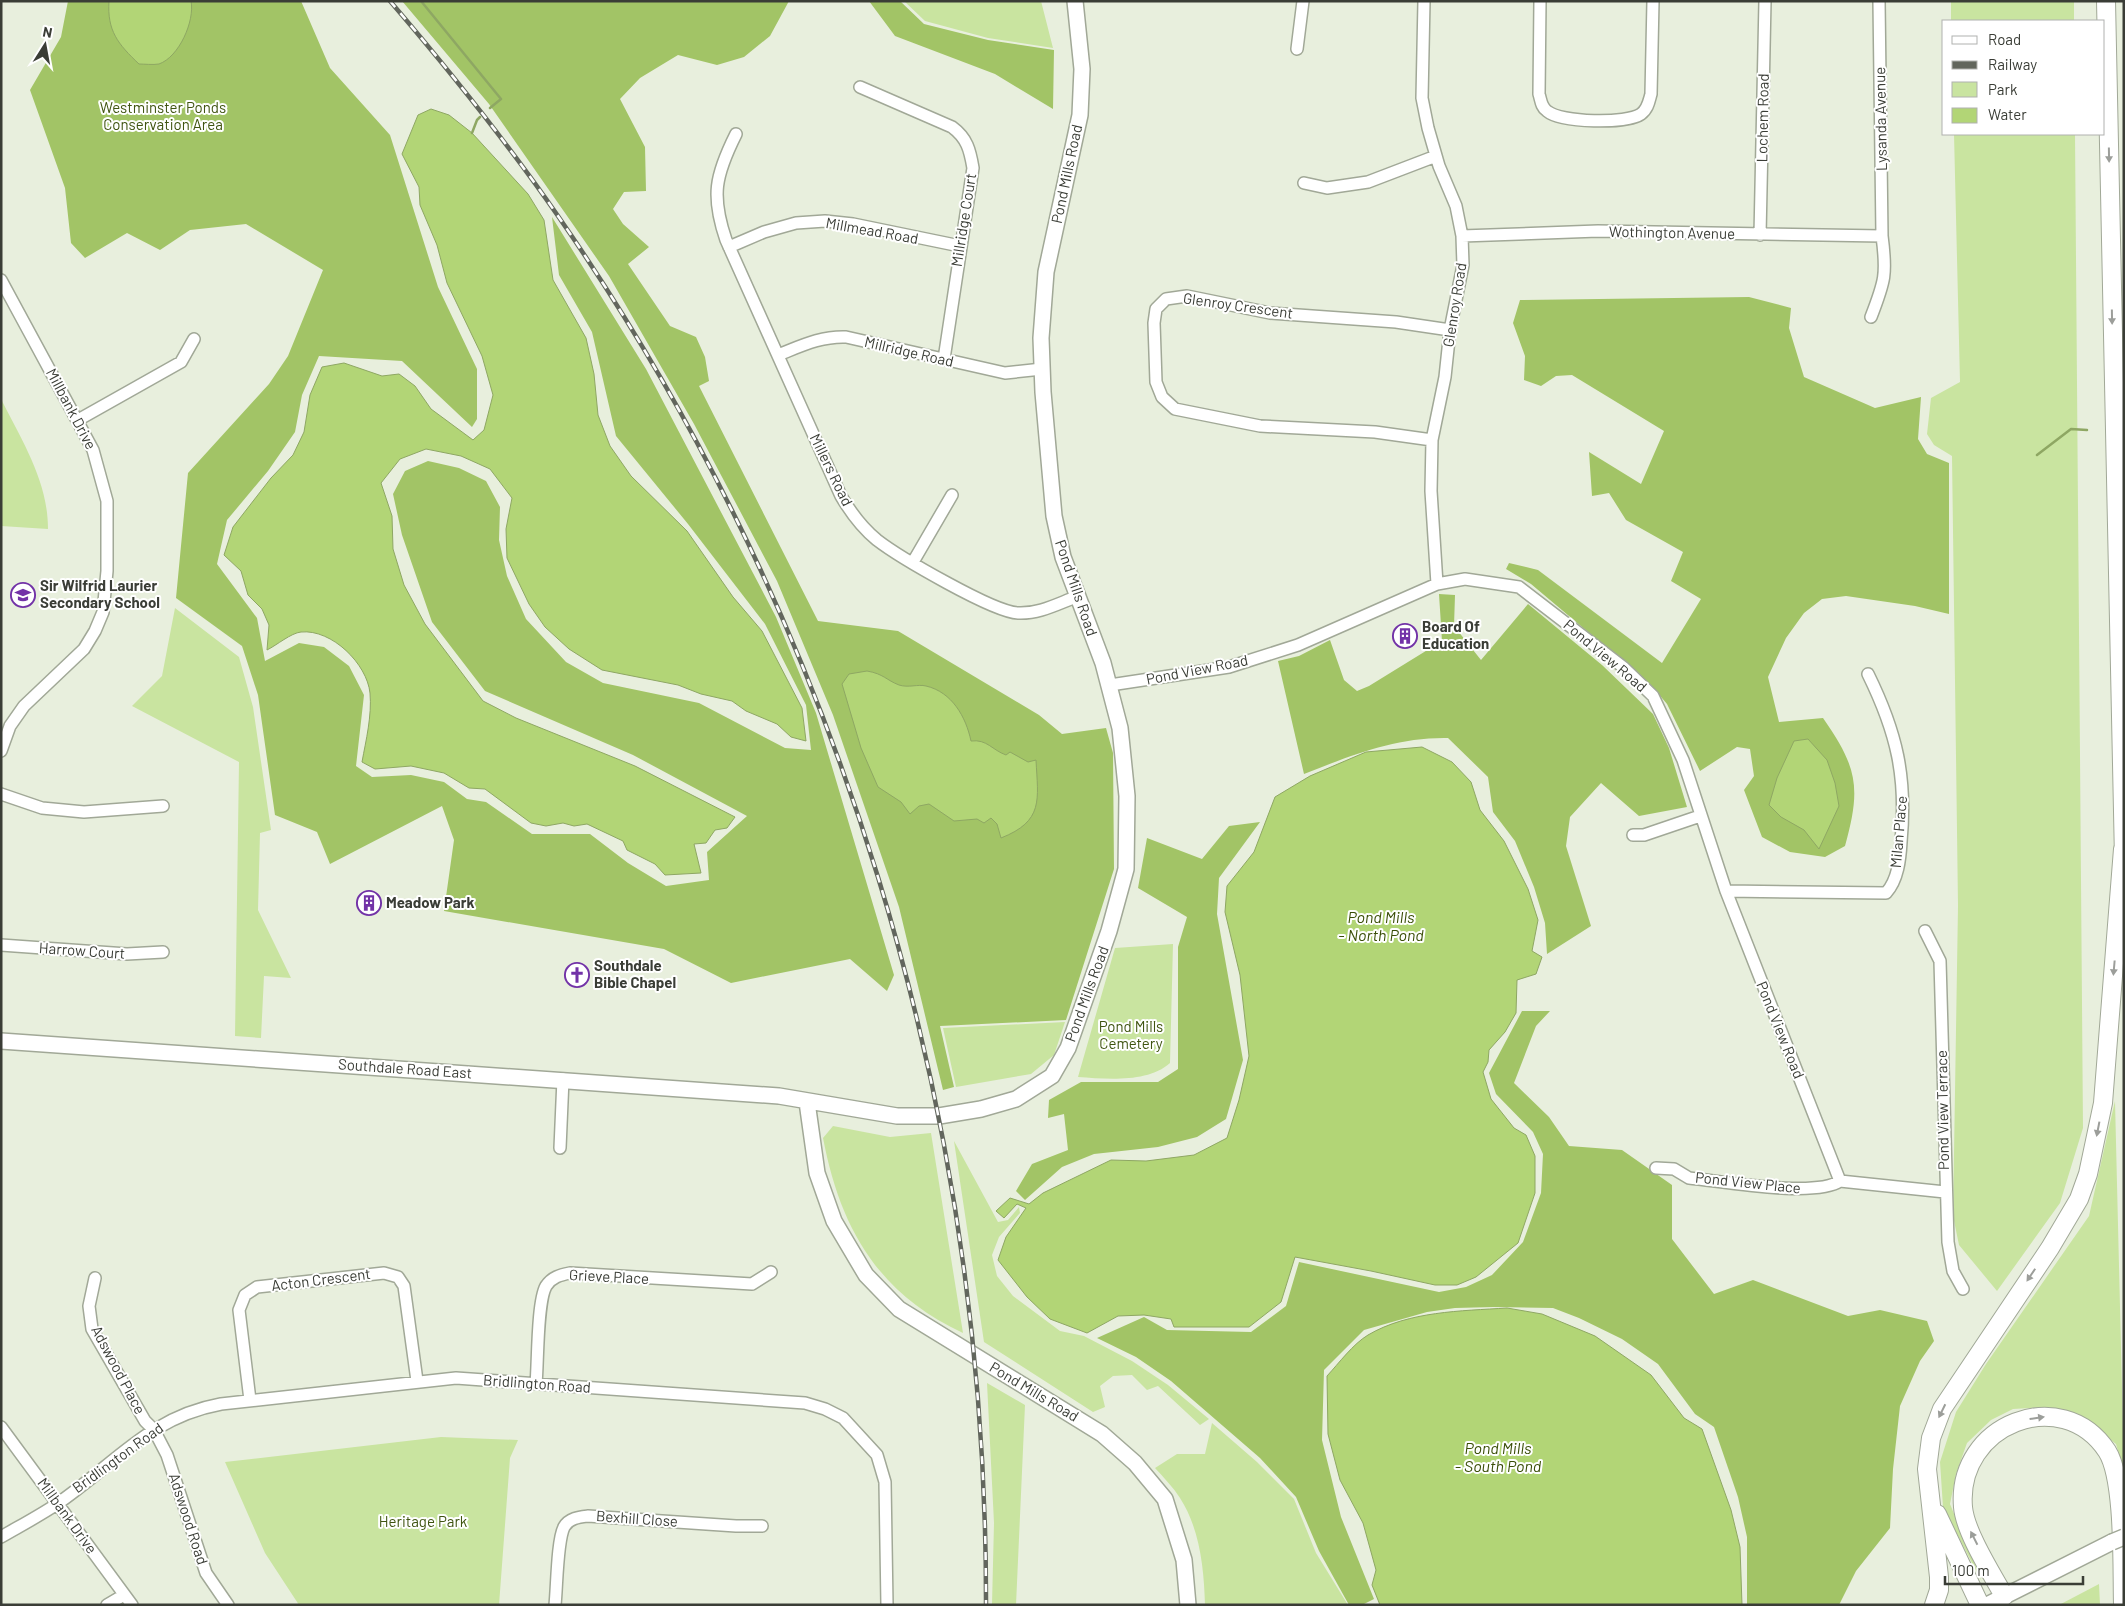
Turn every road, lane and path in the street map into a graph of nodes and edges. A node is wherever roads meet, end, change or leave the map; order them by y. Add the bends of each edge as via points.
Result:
1 (1075, 1) edge
2 (1303, 1) edge
3 (1424, 1) edge
4 (1540, 1) edge
5 (1653, 1) edge
6 (1765, 1) edge
7 (1880, 1) edge
8 (2106, 1) edge
9 (1297, 49) dead end
10 (860, 87) dead end
11 (736, 134) dead end
12 (1436, 156) junction
13 (1304, 183) dead end
14 (1760, 235) junction
15 (1462, 236) junction
16 (1882, 236) junction
17 (960, 246) junction
18 (729, 247) junction
19 (1, 280) edge
20 (1871, 317) dead end
21 (1450, 330) junction
22 (194, 339) dead end
23 (778, 355) junction
24 (944, 359) junction
25 (1042, 370) junction
26 (78, 420) junction
27 (1432, 440) junction
28 (952, 495) dead end
29 (914, 562) junction
30 (1436, 584) junction
31 (1076, 597) junction
32 (1868, 674) dead end
33 (1110, 685) junction
34 (1, 751) edge
35 (1, 794) edge
36 (163, 806) dead end
37 (1700, 816) junction
38 (1633, 835) dead end
39 (2123, 849) edge
40 (2124, 859) edge
41 (1726, 891) junction
42 (1925, 931) dead end
43 (1, 945) edge
44 (163, 952) dead end
45 (1, 1041) edge
46 (563, 1079) junction
47 (807, 1102) junction
48 (560, 1148) dead end
49 (1656, 1168) dead end
50 (1840, 1181) junction
51 (1945, 1192) junction
52 (771, 1272) dead end
53 (95, 1278) dead end
54 (1963, 1289) dead end
55 (417, 1381) junction
56 (536, 1384) junction
57 (250, 1400) junction
58 (1, 1427) edge
59 (154, 1430) junction
60 (1932, 1502) junction
61 (57, 1503) junction
62 (762, 1526) dead end
63 (1, 1537) edge
64 (2118, 1540) edge
65 (124, 1595) junction
66 (2004, 1596) junction
67 (108, 1605) edge
68 (132, 1605) edge
69 (228, 1605) edge
70 (555, 1605) edge
71 (887, 1605) edge
72 (1188, 1605) edge
73 (1934, 1605) edge
74 (1980, 1605) edge
75 (1987, 1605) edge
76 (2123, 1605) edge

1 - 25 main road, Pond Mills Road via 1082,69 1080,115 1046,272
2 - 9 street
3 - 12 street, Glenroy Road via 1422,98
4 - 5 street via 1539,86 1542,107 1567,119 1623,120 1642,113 1651,94
6 - 14 street, Lochem Road
7 - 16 street, Lysanda Avenue
8 -> 39 highway
10 - 17 street, Millridge Court via 952,127 966,141 973,168
11 - 18 street, Millers Road via 723,159 716,189 717,216
12 - 13 street via 1368,182 1327,188
12 - 15 street, Glenroy Road via 1456,206
14 - 15 street, Wothington Avenue via 1598,231
14 - 16 street, Wothington Avenue
15 - 21 street, Glenroy Road via 1463,265
16 - 20 street, Lysanda Avenue via 1886,265 1884,283
17 - 18 street, Millmead Road via 824,221 796,223
17 - 24 street, Millridge Court
18 - 23 street, Millers Road
19 - 26 street, Millbank Drive
21 - 27 street, Glenroy Road
21 - 27 street, Glenroy Crescent via 1396,322 1270,313 1187,296 1166,299 1156,309 1156,382 1162,397 1175,409 1260,426 1375,432
22 - 26 street via 180,362
23 - 24 street, Millridge Road via 832,336
23 - 29 street, Millers Road via 841,496 856,520 877,540
24 - 25 street, Millridge Road via 1005,373
25 - 31 main road, Pond Mills Road via 1054,516
26 - 34 street, Millbank Drive via 93,450 107,501 103,612 84,650 24,706 10,726
27 - 30 street, Glenroy Road
28 - 29 street
29 - 31 street, Millers Road via 986,604 1016,613 1040,611
30 - 33 street, Pond View Road via 1298,645 1229,667
30 - 37 street, Pond View Road via 1465,579 1519,587 1623,667 1653,696 1683,760
31 - 33 main road, Pond Mills Road
32 - 41 street, Milan Place via 1902,770 1901,851 1894,884 1886,893
33 - 47 main road, Pond Mills Road via 1120,728 1127,796 1126,869 1088,997 1068,1048 1052,1076 1016,1099 939,1116 897,1116
35 - 36 street via 42,808 84,812
37 - 38 street via 1644,835
37 - 41 street, Pond View Road
39 - 40 highway
39 -> 60 highway via 2103,1103 2088,1174 2079,1199 2050,1248 1942,1409 1931,1438 1928,1469
41 - 50 street, Pond View Road
42 - 51 street, Pond View Terrace via 1940,961
43 - 44 street, Harrow Court via 127,954
45 - 46 main road, Southdale Road East
46 - 47 main road, Southdale Road East via 780,1096
46 - 48 street
47 - 72 main road, Pond Mills Road via 817,1173 834,1221 866,1275 899,1309 1102,1434 1135,1463 1165,1499 1184,1560
49 - 50 street, Pond View Place via 1674,1169 1689,1178 1811,1190
50 - 51 street
51 - 54 street, Pond View Terrace via 1953,1271
52 - 56 street, Grieve Place via 752,1284 570,1273 555,1277 546,1286 541,1304
53 - 59 street, Adswood Place via 89,1306 92,1329 145,1421
55 - 56 street, Bridlington Road via 456,1378
55 - 57 street, Bridlington Road
55 - 57 street, Acton Crescent via 404,1286 398,1277 384,1273 352,1275 257,1287 245,1295 239,1310
56 - 71 street, Bridlington Road via 805,1403 843,1418 877,1455 885,1482
57 - 59 street, Bridlington Road via 196,1409
58 - 61 street, Millbank Drive
59 - 61 street, Bridlington Road
59 - 69 street, Adswood Road via 168,1455 206,1573
60 - 73 highway via 1939,1577
60 - 74 highway
61 - 63 street, Bridlington Road
61 - 65 street, Millbank Drive
62 - 70 street, Bexhill Close via 588,1516 573,1519 565,1526 561,1539
64 - 66 main road
65 - 67 street
65 - 68 street, Millbank Drive
66 - 75 main road
66 -> 76 highway via 1965,1520 1962,1497 1966,1474 1973,1455 1985,1440 2021,1420 2046,1417 2072,1421 2092,1436 2107,1451 2116,1472

